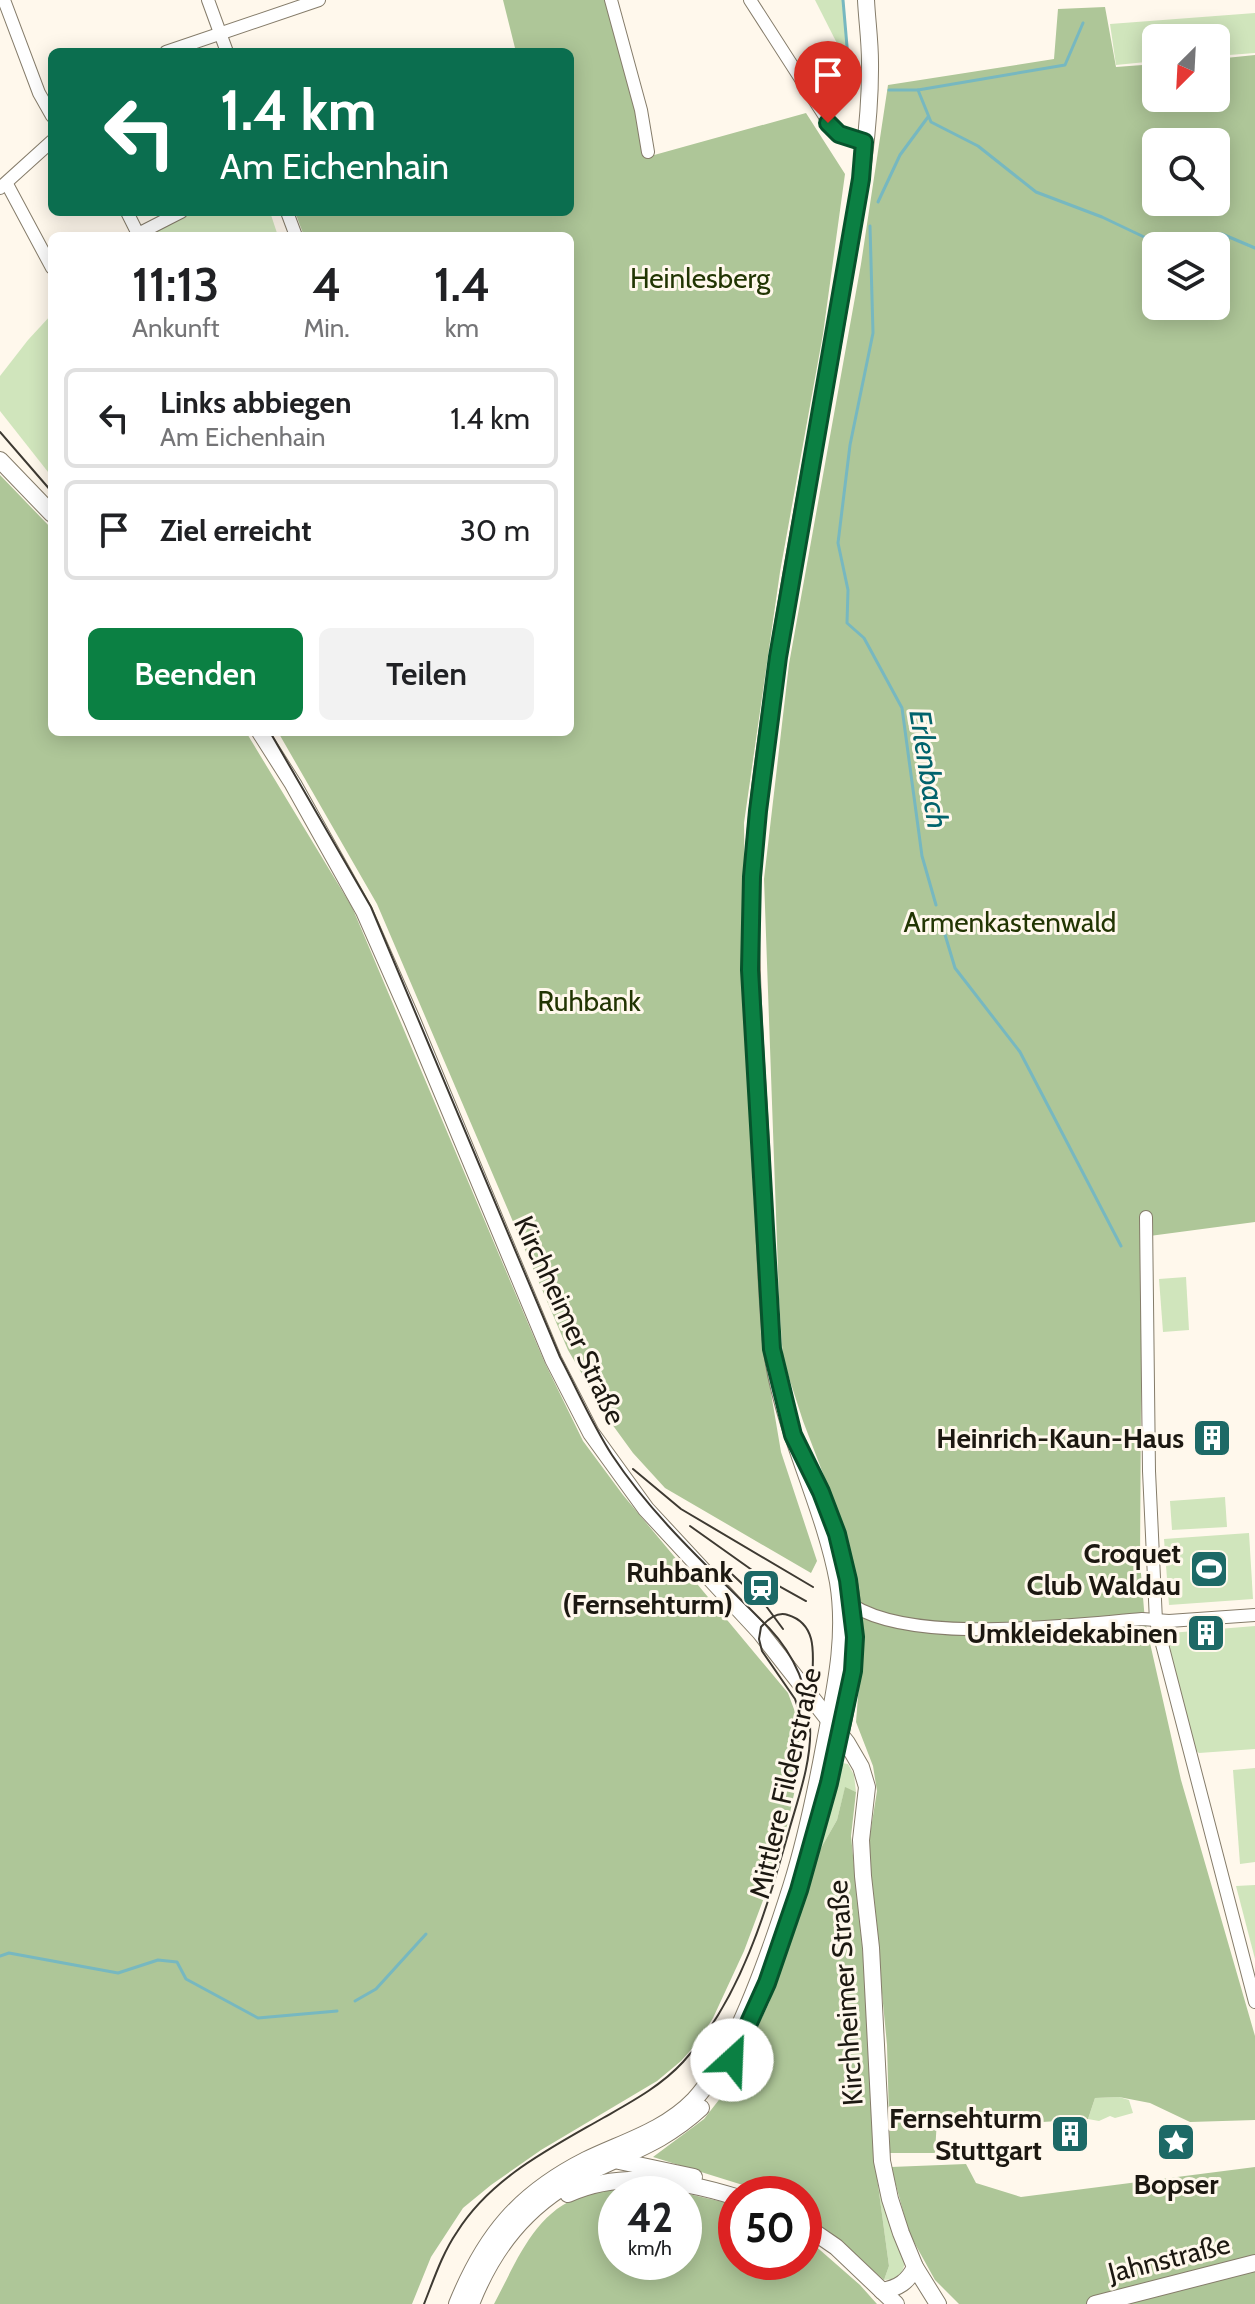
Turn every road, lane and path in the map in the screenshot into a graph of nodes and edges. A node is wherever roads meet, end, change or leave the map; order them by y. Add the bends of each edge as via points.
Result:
1 (4, 0) edge
2 (208, 0) edge
3 (319, 0) edge
4 (611, 0) edge
5 (750, 0) edge
6 (866, 0) edge
7 (221, 34) junction
8 (178, 48) edge
9 (226, 48) edge
10 (48, 90) edge
11 (39, 93) junction
12 (48, 109) edge
13 (864, 142) junction
14 (48, 145) edge
15 (648, 152) dead end
16 (4, 186) edge
17 (171, 216) edge
18 (136, 230) edge
19 (48, 261) edge
20 (0, 460) edge
21 (48, 510) edge
22 (263, 736) edge
23 (1146, 1217) dead end
24 (793, 1435) junction
25 (838, 1585) junction
26 (852, 1605) junction
27 (1255, 1615) edge
28 (1156, 1621) junction
29 (840, 1659) junction
30 (802, 1686) junction
31 (834, 1728) junction
32 (1255, 2002) edge
33 (668, 2136) junction
34 (586, 2160) junction
35 (618, 2161) junction
36 (675, 2172) junction
37 (718, 2185) edge
38 (718, 2192) edge
39 (547, 2198) junction
40 (822, 2237) edge
41 (1253, 2260) edge
42 (915, 2267) junction
43 (882, 2291) junction
44 (934, 2297) edge
45 (457, 2304) edge
46 (471, 2304) edge
47 (896, 2304) edge
48 (953, 2304) edge
49 (1095, 2304) edge

1 - 11 street
2 - 7 street
3 - 7 street
4 - 15 street
5 - 13 street via 833,129
6 - 13 main road, Mittlere Filderstraße via 871,63
7 - 8 street
7 - 9 street
10 - 11 street
11 - 12 street
13 - 24 main road, Mittlere Filderstraße via 778,657 752,877 750,970 772,1349
14 - 16 street
16 - 19 street
17 - 18 street
20 - 21 main road
22 - 30 main road, Kirchheimer Straße via 364,911 553,1359 591,1433 646,1509 747,1617
23 - 28 street
24 - 25 main road, Mittlere Filderstraße
24 - 26 main road, Mittlere Filderstraße via 837,1534
25 - 26 main road
25 - 29 main road, Mittlere Filderstraße
26 - 28 street via 871,1615 941,1629
26 - 31 main road, Mittlere Filderstraße via 853,1671
27 - 28 street
28 - 32 street
29 - 30 main road via 827,1684
29 - 31 main road, Mittlere Filderstraße
30 - 31 main road, Kirchheimer Straße
31 - 33 main road, Mittlere Filderstraße via 806,1867 767,1983 724,2075 703,2106
31 - 34 main road, Mittlere Filderstraße via 791,1887 753,1992 716,2070 673,2118
31 - 42 main road, Kirchheimer Straße via 858,1759 867,1787 861,1840 882,2161 893,2210
33 - 35 main road, Mittlere Filderstraße
33 - 36 main road via 666,2160
34 - 35 main road
34 - 45 main road via 544,2184 500,2224
35 - 36 main road
35 - 39 main road, Mittlere Filderstraße
36 - 37 main road
38 - 39 main road via 639,2179
39 - 46 main road via 502,2242
40 - 43 main road
41 - 49 main road, Jahnstraße
42 - 43 main road via 899,2286
42 - 44 main road, Kirchheimer Straße
43 - 47 main road
44 - 48 main road, Kirchheimer Straße

